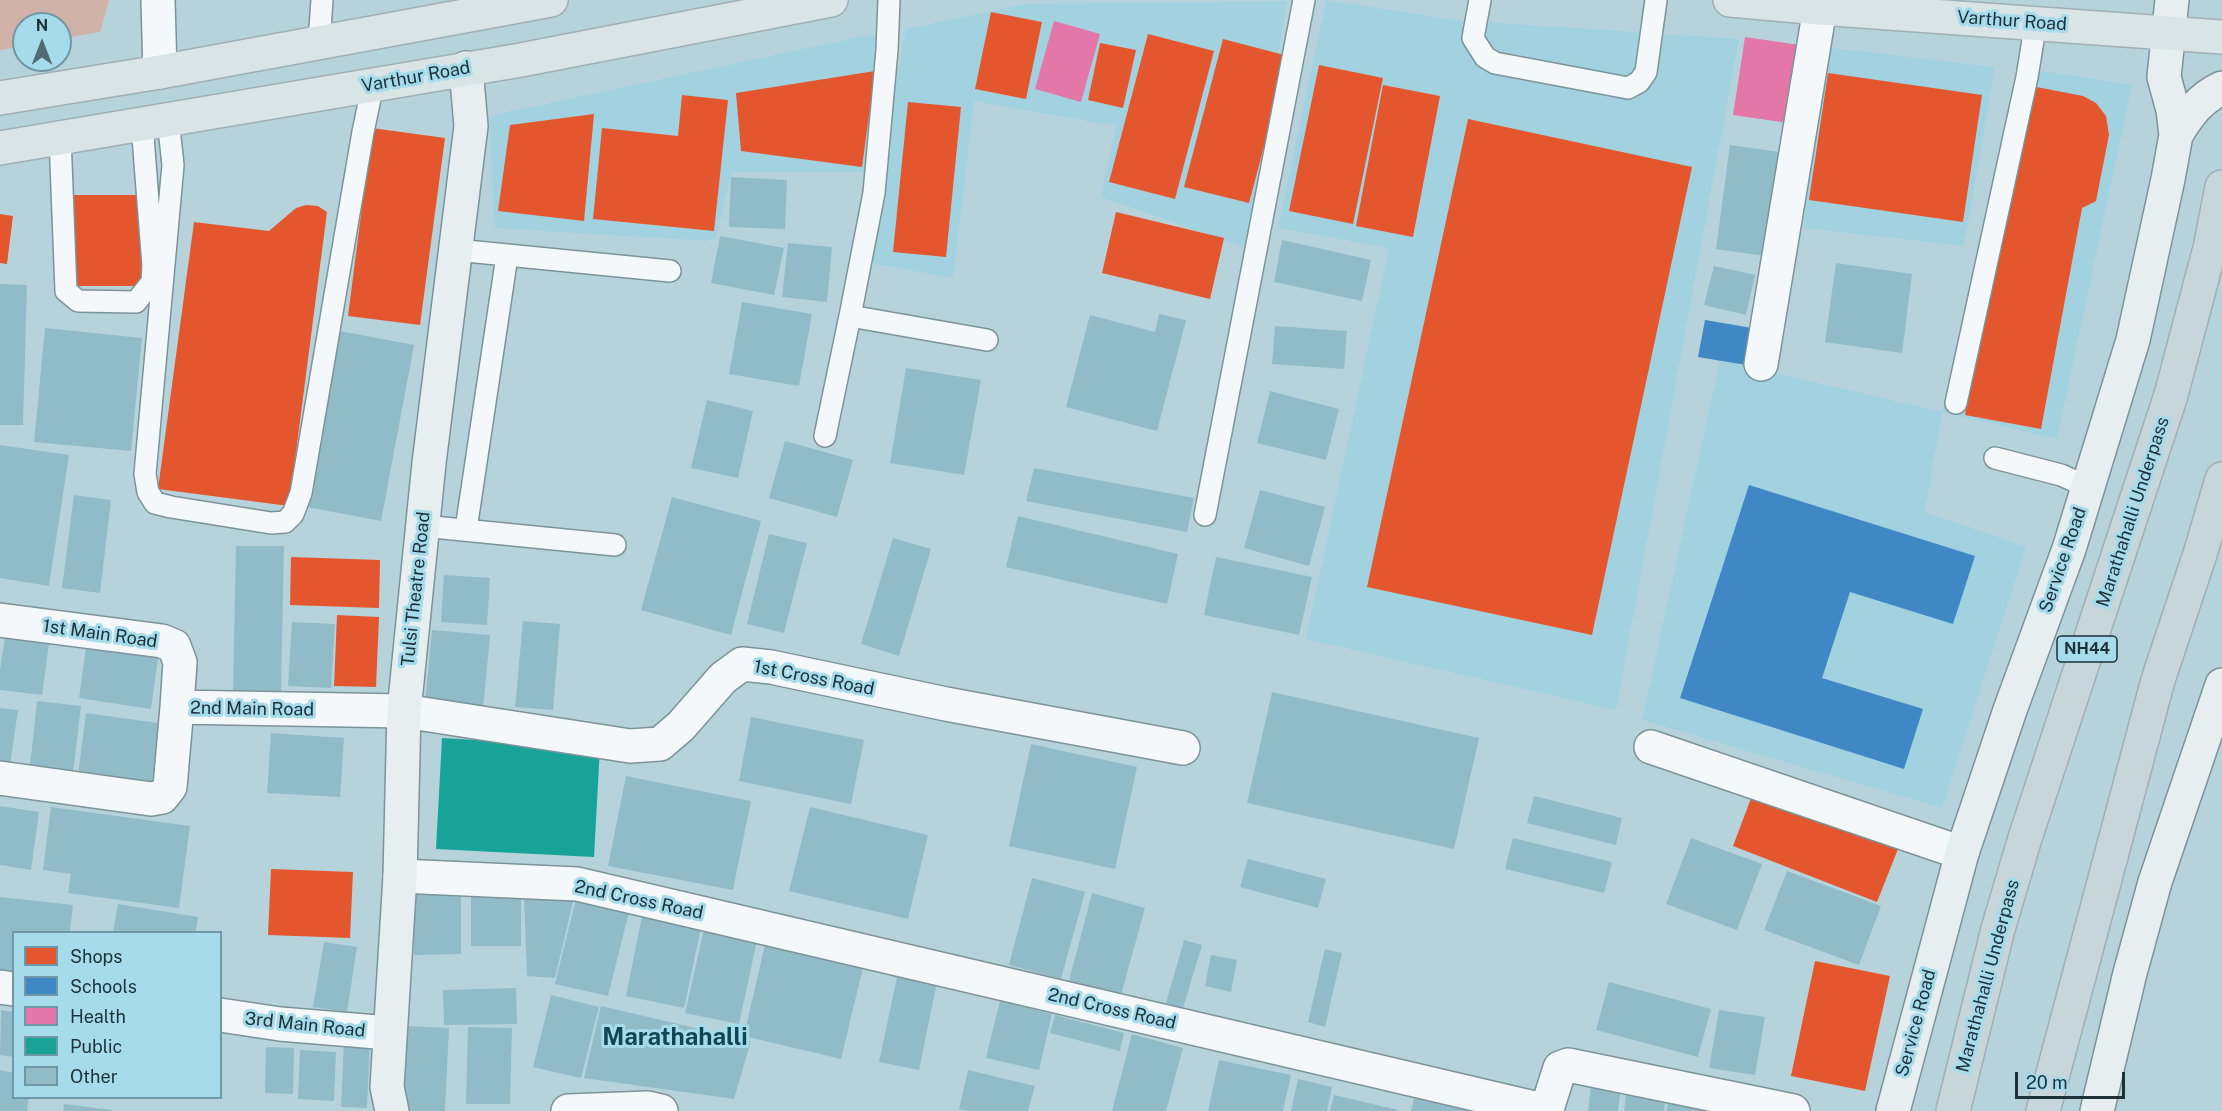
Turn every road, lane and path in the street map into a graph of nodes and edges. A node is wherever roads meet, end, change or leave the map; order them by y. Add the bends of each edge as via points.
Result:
1 (158, 0) edge
2 (322, 0) edge
3 (551, 0) edge
4 (831, 0) edge
5 (889, 0) edge
6 (1304, 0) edge
7 (1480, 0) edge
8 (1656, 0) edge
9 (1730, 0) edge
10 (2172, 0) edge
11 (1820, 8) junction
12 (2036, 22) junction
13 (2167, 34) junction
14 (2222, 37) edge
15 (319, 42) junction
16 (466, 68) junction
17 (160, 72) junction
18 (374, 84) junction
19 (2222, 88) edge
20 (0, 98) edge
21 (155, 122) junction
22 (2176, 135) junction
23 (60, 137) junction
24 (0, 148) edge
25 (2222, 187) edge
26 (456, 250) junction
27 (507, 255) junction
28 (670, 271) dead end
29 (850, 316) junction
30 (987, 340) dead end
31 (1761, 364) dead end
32 (1956, 403) dead end
33 (825, 436) dead end
34 (1995, 458) dead end
35 (2222, 479) edge
36 (2088, 487) junction
37 (1205, 515) dead end
38 (423, 526) junction
39 (466, 529) junction
40 (615, 545) dead end
41 (0, 620) edge
42 (2222, 685) edge
43 (177, 707) junction
44 (404, 711) junction
45 (1651, 747) dead end
46 (1183, 748) dead end
47 (0, 778) edge
48 (1962, 853) junction
49 (400, 876) junction
50 (222, 1015) edge
51 (390, 1033) junction
52 (392, 1111) edge
53 (568, 1111) edge
54 (661, 1111) edge
55 (1793, 1111) edge
56 (1893, 1111) edge
57 (1953, 1111) edge
58 (2043, 1111) edge
59 (2097, 1111) edge

1 - 17 street
2 - 15 lane
3 - 15 main road
4 - 16 main road, Varthur Road
5 - 29 lane via 874,193
6 - 37 lane
7 - 8 lane via 1473,38 1485,57 1495,63 1628,88 1646,72
9 - 11 main road, Varthur Road
10 - 13 street, Service Road
11 - 12 main road, Varthur Road
11 - 31 street
12 - 13 main road, Varthur Road
12 - 32 lane
13 - 14 main road, Varthur Road
13 - 22 street, Service Road via 2164,77
15 - 17 main road
16 - 18 main road, Varthur Road
16 - 26 street, Tulsi Theatre Road via 471,126
17 - 20 main road
18 - 21 main road, Varthur Road
18 - 21 lane via 301,493 293,514 285,522 171,507 155,503 148,492 145,474 173,165
19 - 22 street via 2196,106
21 - 23 main road, Varthur Road
21 - 23 lane via 152,282 136,302 78,301 66,291
22 - 36 street, Service Road via 2133,340
23 - 24 main road, Varthur Road
25 - 57 highway, Marathahalli Underpass / NH44 via 2171,395 2025,838
26 - 27 lane
26 - 38 street, Tulsi Theatre Road
27 - 28 lane
27 - 39 lane
29 - 30 lane
29 - 33 lane
34 - 36 lane via 2061,475
35 - 58 highway via 2158,680
36 - 48 street, Service Road
38 - 39 lane
38 - 44 street, Tulsi Theatre Road
39 - 40 lane
41 - 43 street, 1st Main Road via 162,641 174,646 180,662
42 - 59 street via 2155,882
43 - 44 street, 2nd Main Road
43 - 47 street, 2nd Main Road via 170,787 162,797 151,799
44 - 46 street, 1st Cross Road via 630,746 660,744 723,678 742,664
44 - 49 street, Tulsi Theatre Road
45 - 48 street
48 - 56 street, Service Road
49 - 51 street, Tulsi Theatre Road
49 - 55 street, 2nd Cross Road via 577,884 1543,1110 1547,1109 1560,1068 1568,1065
50 - 51 street, 3rd Main Road
51 - 52 street, Tulsi Theatre Road via 387,1087
53 - 54 street

